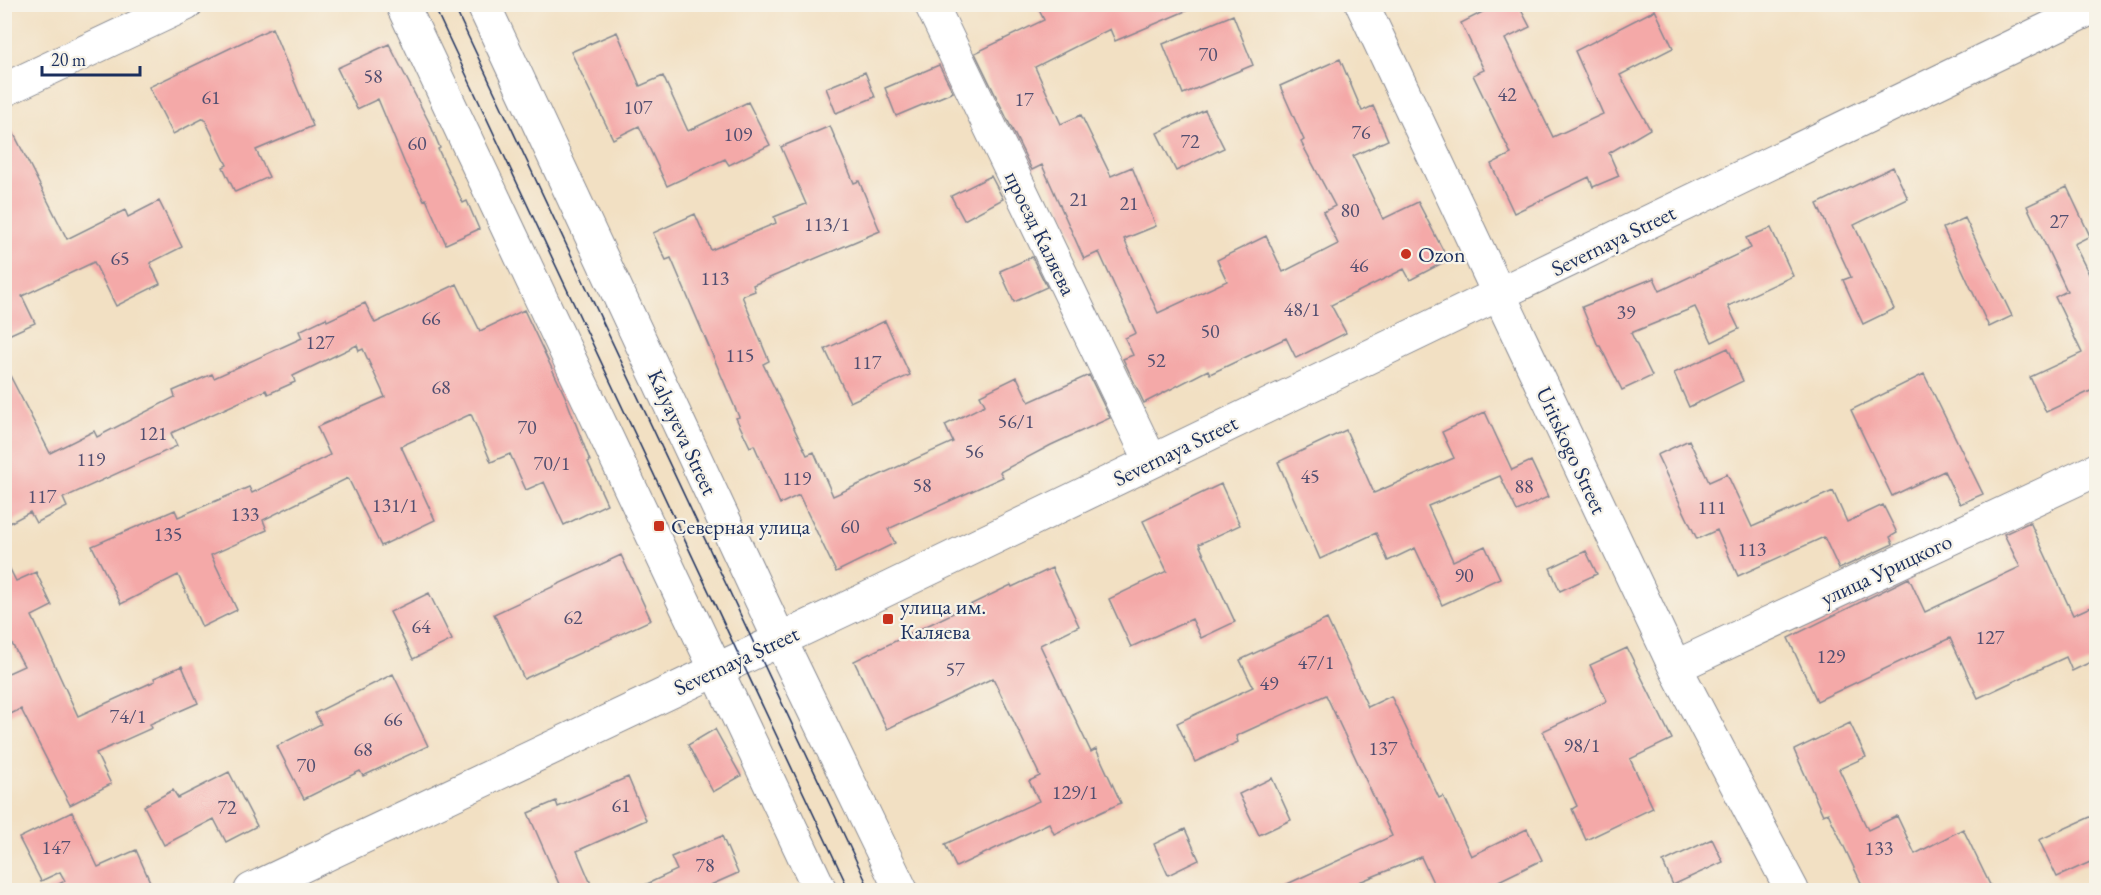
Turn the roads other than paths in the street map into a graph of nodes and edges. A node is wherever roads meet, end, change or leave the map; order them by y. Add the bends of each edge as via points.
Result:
1 (186, 4) edge
2 (402, 4) edge
3 (483, 4) edge
4 (931, 4) edge
5 (1362, 4) edge
6 (2097, 6) edge
7 (4, 90) edge
8 (1499, 295) junction
9 (1151, 461) junction
10 (2097, 470) edge
11 (780, 640) junction
12 (1675, 667) junction
13 (715, 670) junction
14 (251, 891) edge
15 (820, 891) edge
16 (901, 891) edge
17 (1792, 891) edge

1 - 7 street
2 - 13 street
3 - 11 street, Kalyayeva Street
4 - 9 street, проезд Каляева
5 - 8 street, Uritskogo Street
6 - 8 street, Severnaya Street
8 - 9 street, Severnaya Street
8 - 12 street, Uritskogo Street
9 - 11 street, Severnaya Street
10 - 12 street, улица Урицкого
11 - 13 street, Severnaya Street
11 - 16 street, Kalyayeva Street
12 - 17 street, Uritskogo Street
13 - 14 street, Severnaya Street
13 - 15 street

